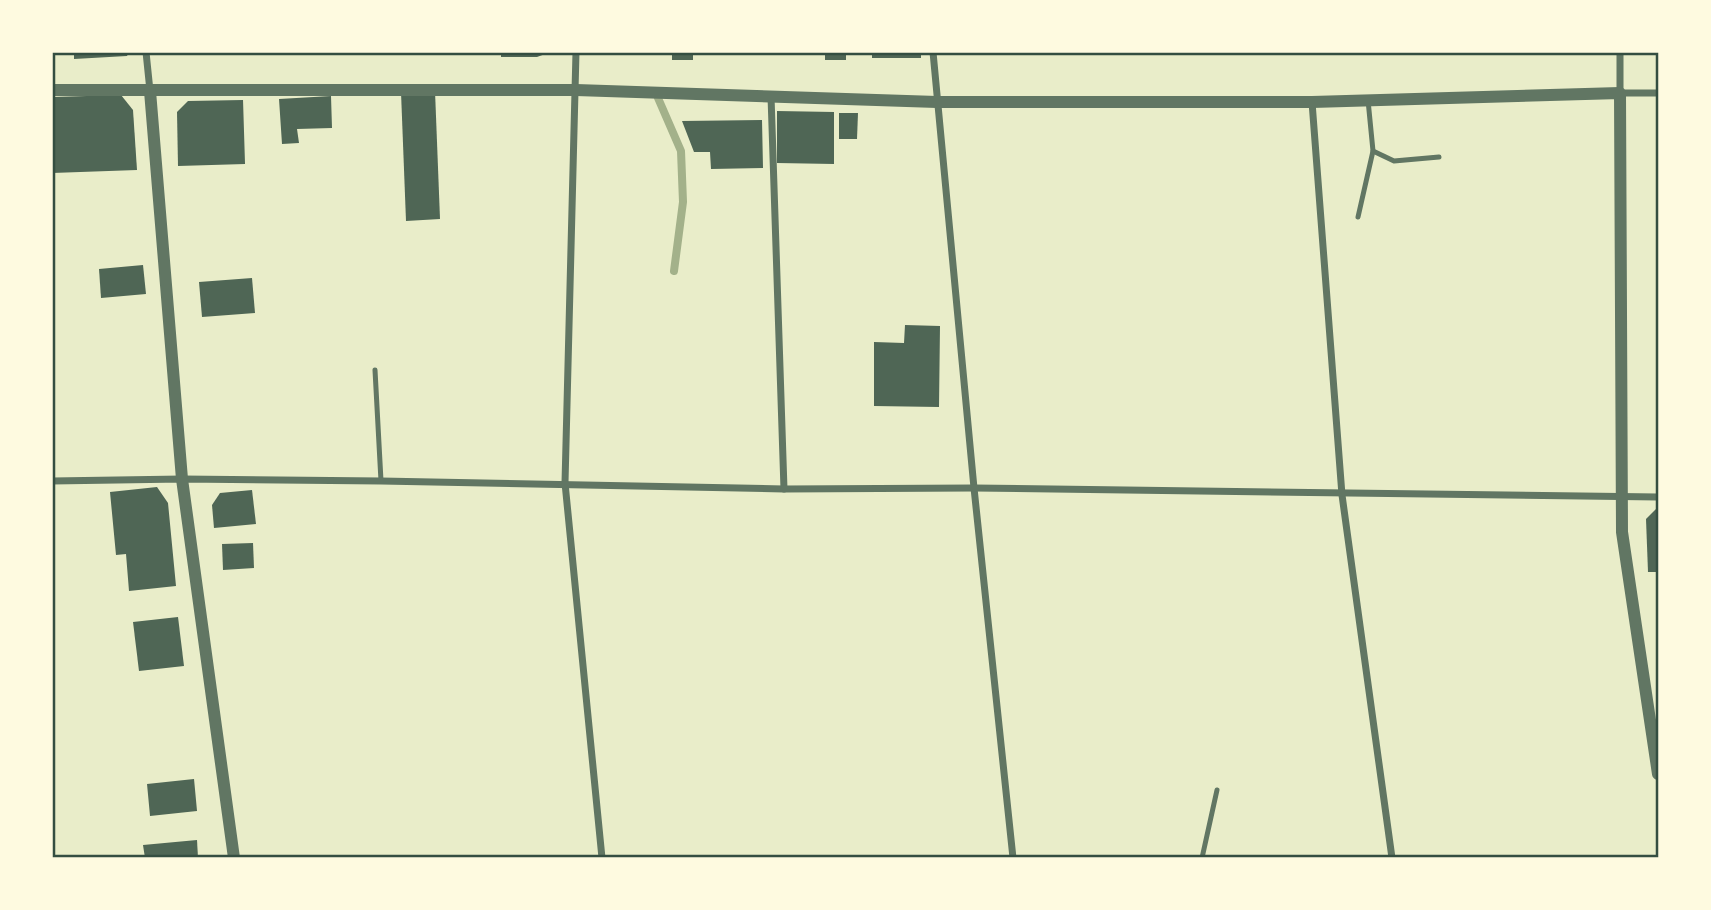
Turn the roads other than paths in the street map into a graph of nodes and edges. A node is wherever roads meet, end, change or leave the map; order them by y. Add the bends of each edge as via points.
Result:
1 (146, 52) edge
2 (576, 52) edge
3 (933, 52) edge
4 (1620, 52) edge
5 (52, 90) edge
6 (576, 90) junction
7 (150, 91) junction
8 (1620, 93) junction
9 (1658, 93) edge
10 (771, 96) junction
11 (1368, 100) junction
12 (937, 102) junction
13 (1312, 102) junction
14 (1373, 151) junction
15 (1439, 157) dead end
16 (1358, 218) dead end
17 (375, 370) dead end
18 (182, 479) junction
19 (52, 481) edge
20 (381, 481) junction
21 (565, 483) junction
22 (784, 488) junction
23 (974, 488) junction
24 (1342, 495) junction
25 (1621, 497) junction
26 (1658, 497) edge
27 (1658, 774) edge
28 (1217, 790) dead end
29 (234, 858) edge
30 (602, 858) edge
31 (1013, 858) edge
32 (1202, 858) edge
33 (1392, 858) edge

1 - 7 street
2 - 6 street
3 - 12 street
4 - 8 street
5 - 7 street
6 - 7 street
6 - 10 street
6 - 21 street
7 - 18 street
8 - 9 street
8 - 11 street
8 - 25 street
10 - 12 street
10 - 22 street
11 - 13 street
11 - 14 lane
12 - 13 street
12 - 23 street
13 - 24 street
14 - 15 lane via 1394,161
14 - 16 lane
17 - 20 lane
18 - 19 street
18 - 20 street
18 - 29 street
20 - 21 street
21 - 22 street
21 - 30 street
22 - 23 street
23 - 24 street
23 - 31 street
24 - 25 street
24 - 33 street
25 - 26 street
25 - 27 street via 1622,532
28 - 32 lane

